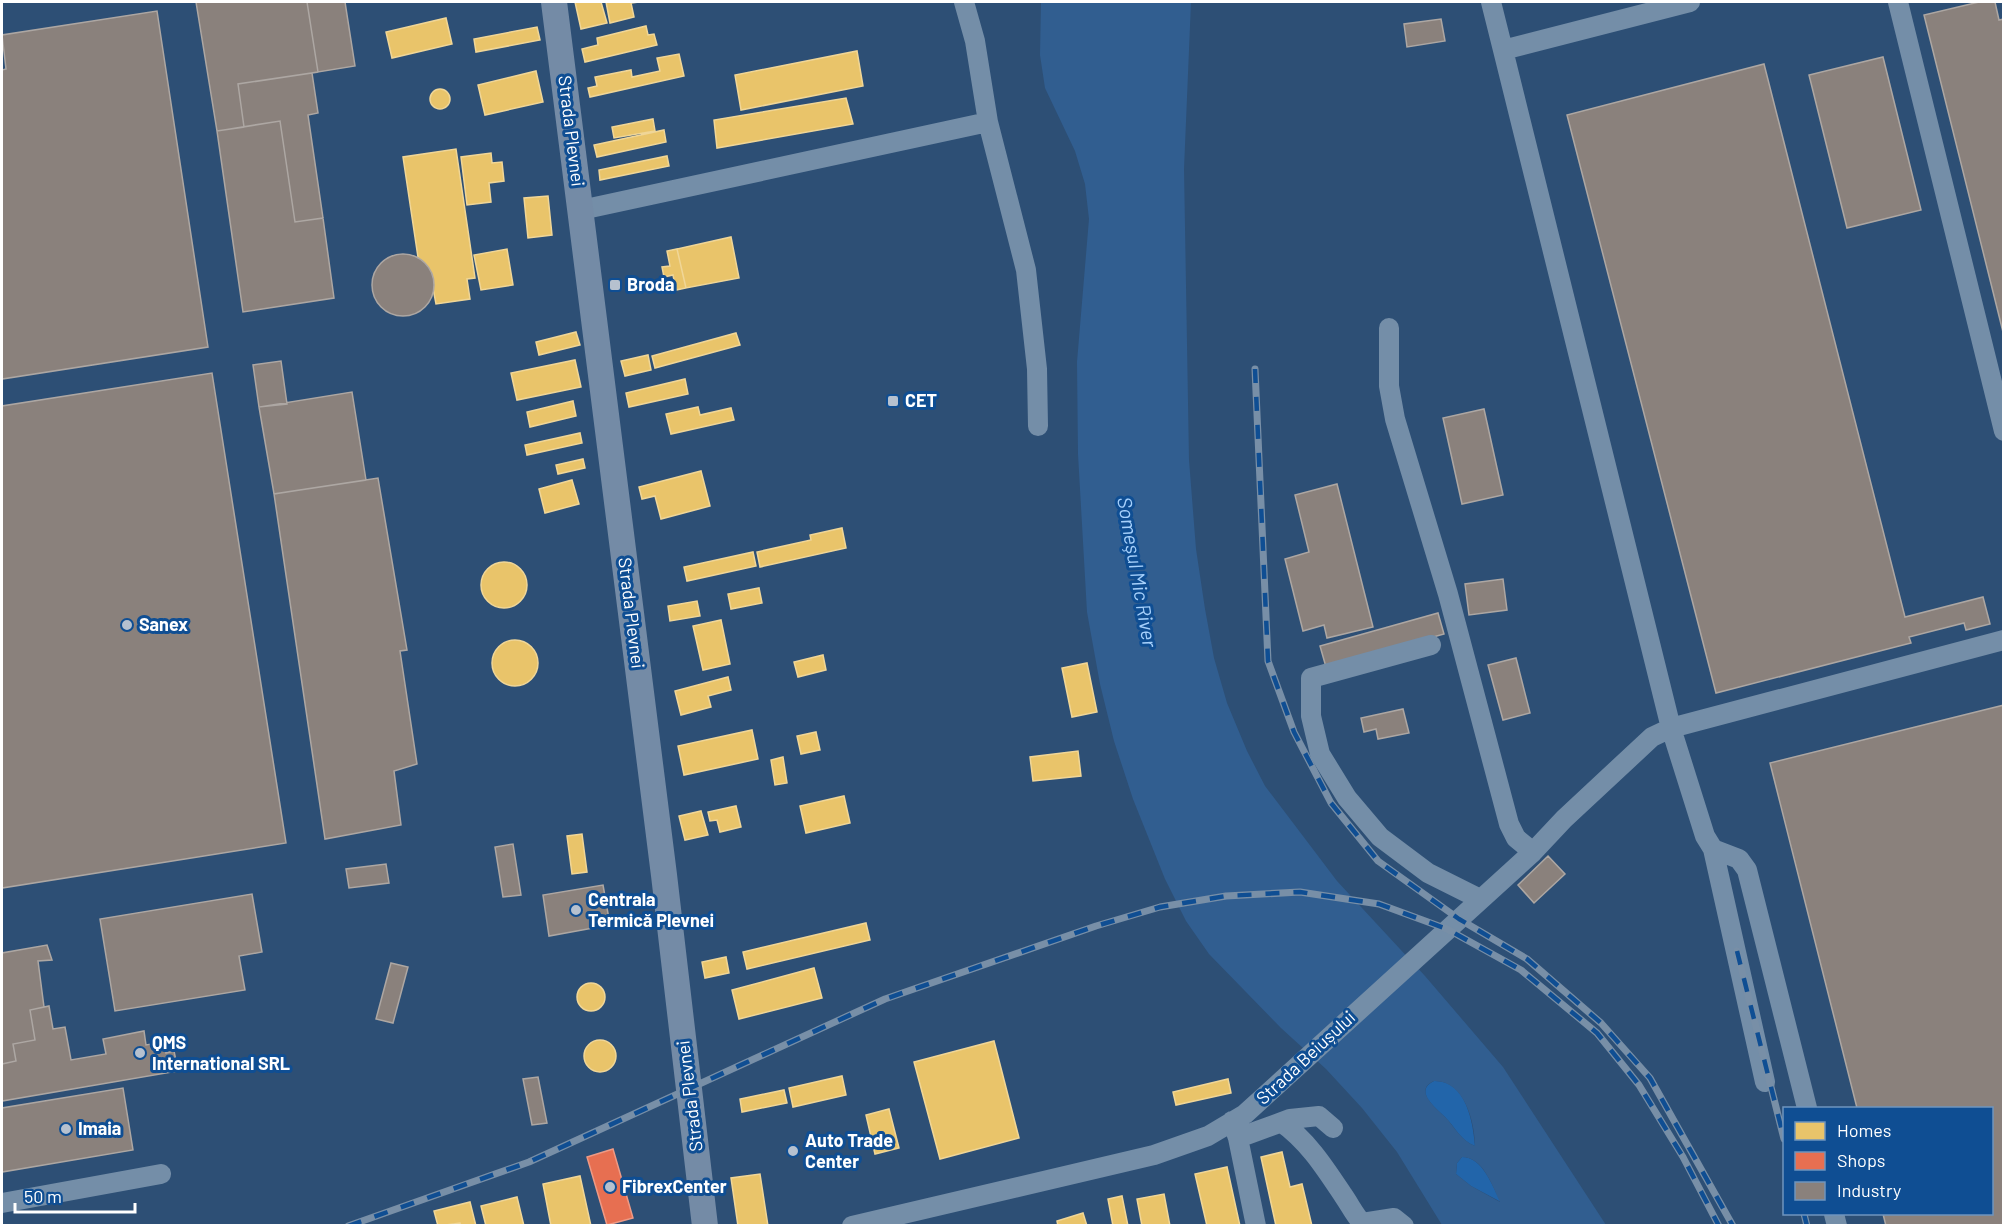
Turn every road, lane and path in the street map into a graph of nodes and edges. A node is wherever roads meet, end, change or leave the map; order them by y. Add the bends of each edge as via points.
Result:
1 (554, 2) edge
2 (964, 2) edge
3 (1491, 2) edge
4 (1690, 2) edge
5 (1898, 2) edge
6 (1503, 50) junction
7 (988, 122) junction
8 (580, 210) junction
9 (1389, 328) dead end
10 (1038, 426) dead end
11 (2004, 431) edge
12 (2004, 640) edge
13 (1431, 645) dead end
14 (1671, 728) junction
15 (1713, 849) junction
16 (1533, 852) junction
17 (1480, 899) junction
18 (1765, 1082) dead end
19 (1808, 1107) edge
20 (1281, 1122) junction
21 (1238, 1124) junction
22 (1333, 1128) dead end
23 (161, 1174) dead end
24 (2, 1203) edge
25 (705, 1226) edge
26 (852, 1226) edge
27 (1256, 1226) edge
28 (1404, 1226) edge

1 - 8 main road, Strada Plevnei
2 - 7 street via 975,41
3 - 6 street
4 - 6 street
5 - 11 street
6 - 14 street
7 - 8 street
7 - 10 street via 1026,270 1037,369
8 - 25 main road, Strada Plevnei
9 - 16 street via 1389,386 1395,419 1448,594 1509,824 1516,838
12 - 14 street, Strada Beiușului
13 - 17 street via 1311,678 1311,716 1320,754 1347,798 1380,837 1428,873
14 - 15 street via 1705,836
14 - 16 street, Strada Beiușului via 1652,737
15 - 18 street
15 - 19 street via 1739,859 1747,870
16 - 17 street, Strada Beiușului
17 - 21 street, Strada Beiușului
20 - 21 street
20 - 22 street via 1319,1116
20 - 28 street via 1306,1143 1362,1222 1394,1218
21 - 26 street, Strada Beiușului via 1154,1155
21 - 27 street
23 - 24 street

